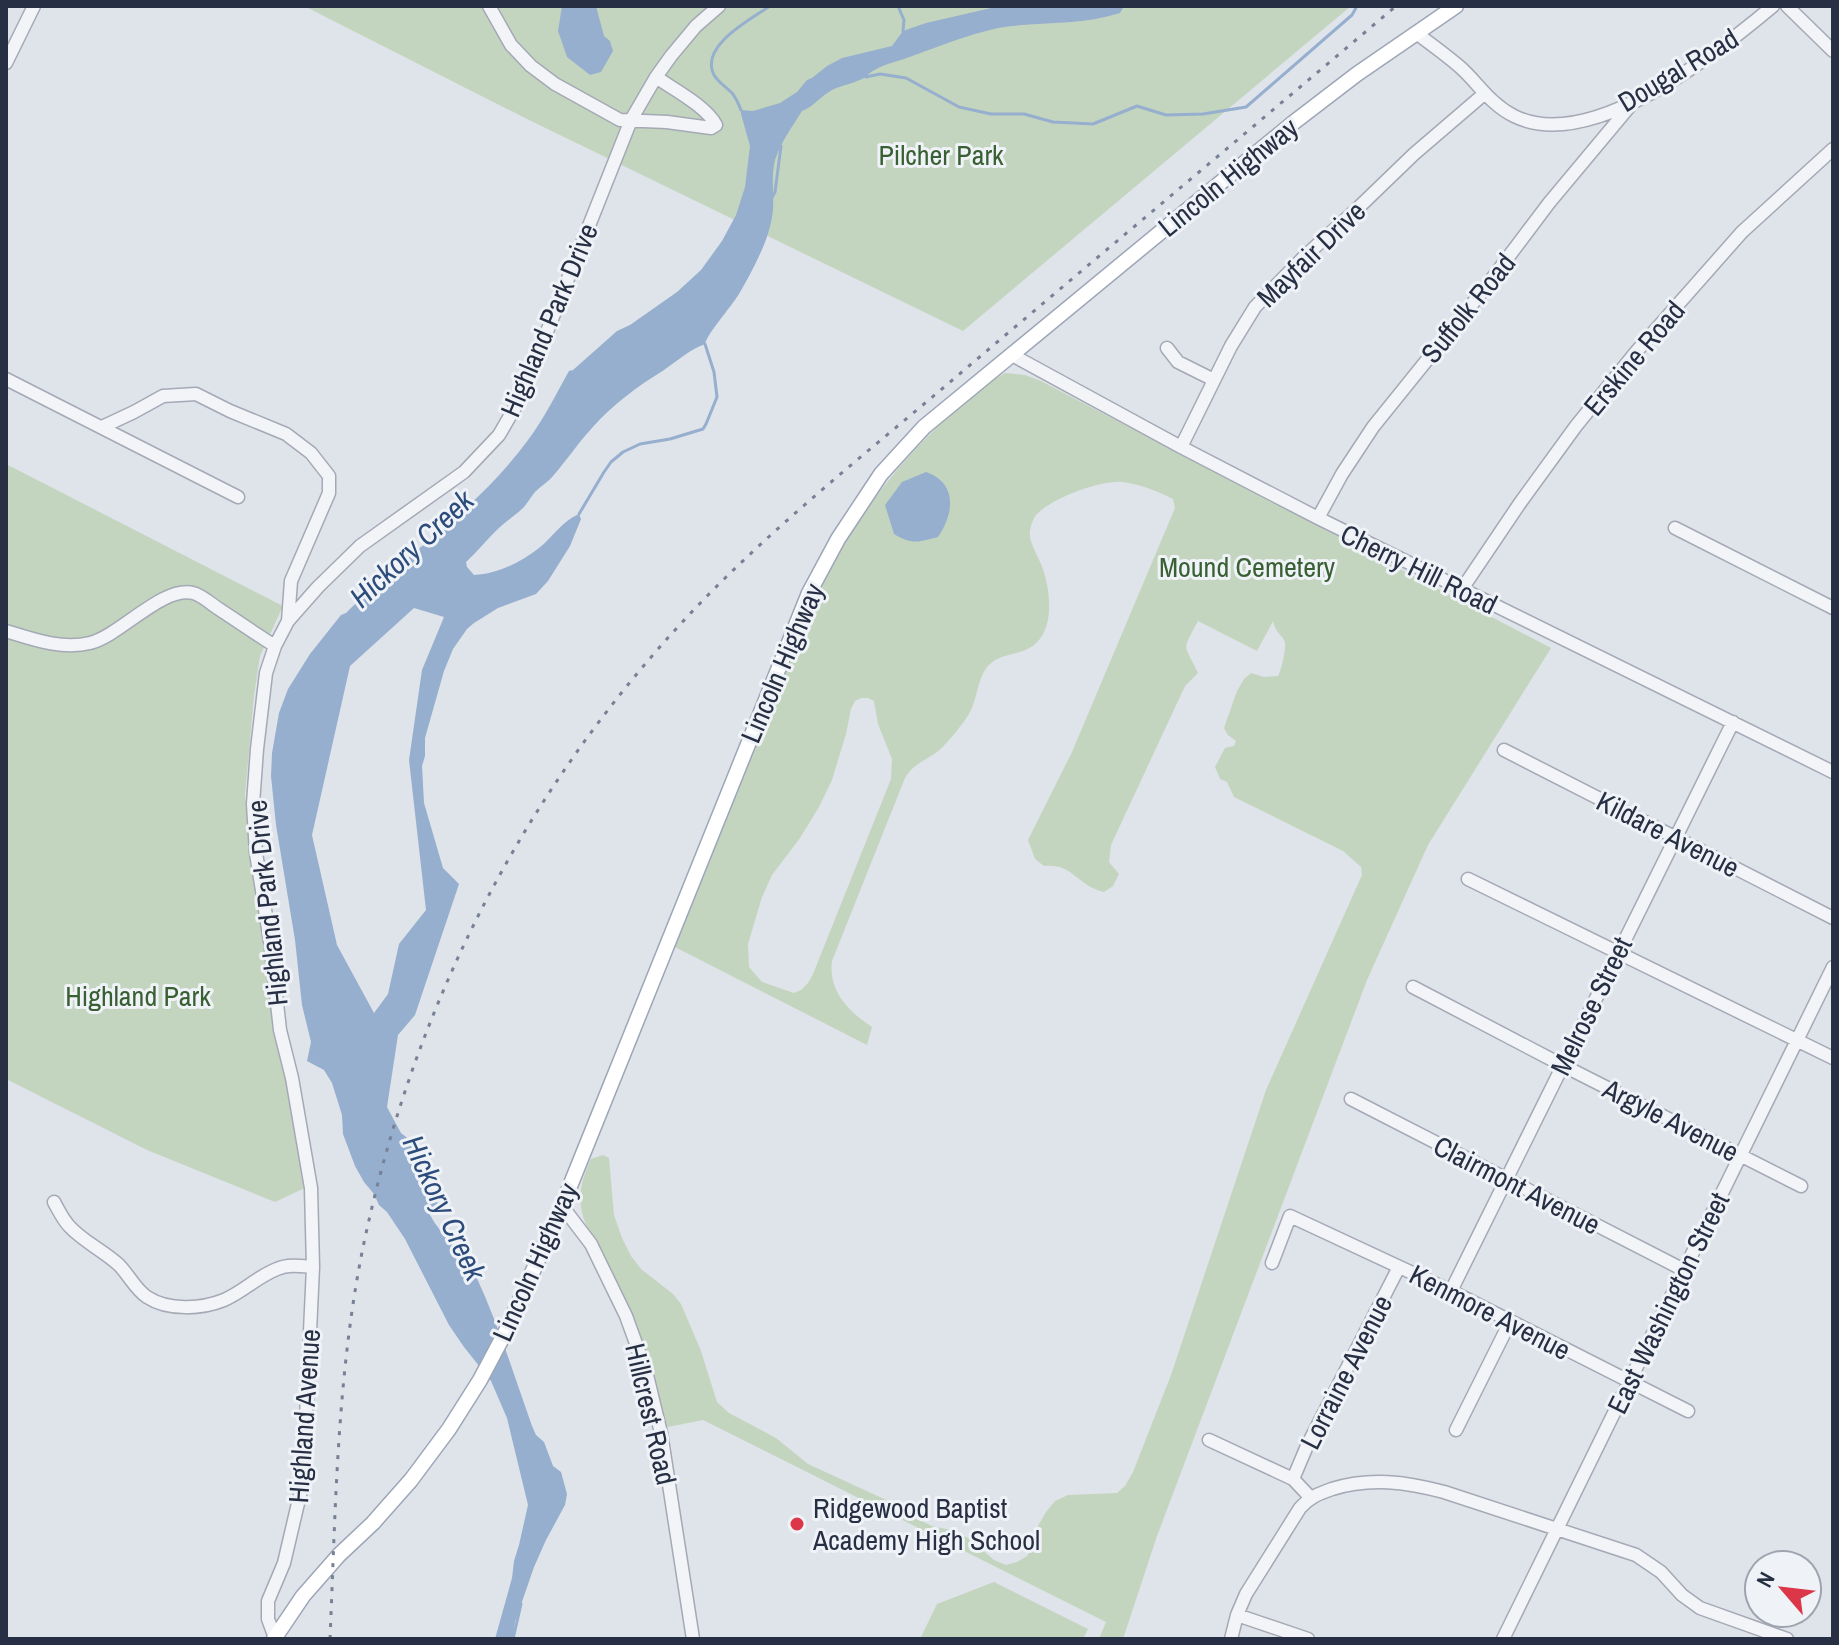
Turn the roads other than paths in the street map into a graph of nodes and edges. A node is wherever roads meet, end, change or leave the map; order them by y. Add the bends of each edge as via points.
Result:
1 (34, 6) edge
2 (489, 6) edge
3 (719, 6) edge
4 (1456, 6) edge
5 (1773, 6) edge
6 (1787, 6) edge
7 (1416, 33) junction
8 (1833, 51) edge
9 (6, 63) edge
10 (656, 77) junction
11 (1484, 94) junction
12 (1630, 106) junction
13 (631, 120) junction
14 (1833, 149) edge
15 (1167, 348) dead end
16 (1012, 355) junction
17 (6, 379) edge
18 (1214, 380) junction
19 (102, 427) junction
20 (1181, 447) junction
21 (238, 497) dead end
22 (1318, 518) junction
23 (1675, 528) dead end
24 (1462, 589) junction
25 (1833, 608) edge
26 (288, 621) junction
27 (6, 631) edge
28 (275, 646) junction
29 (1733, 722) junction
30 (1504, 750) dead end
31 (1833, 772) edge
32 (1675, 839) junction
33 (1468, 879) dead end
34 (1833, 918) edge
35 (1618, 952) junction
36 (1833, 967) edge
37 (1413, 987) dead end
38 (1797, 1041) junction
39 (1833, 1058) edge
40 (1562, 1065) junction
41 (1351, 1099) dead end
42 (1741, 1156) junction
43 (1506, 1179) junction
44 (1801, 1186) dead end
45 (311, 1188) joint
46 (54, 1202) dead end
47 (562, 1206) junction
48 (1272, 1263) dead end
49 (313, 1267) junction
50 (1399, 1267) junction
51 (1684, 1270) junction
52 (1451, 1291) junction
53 (1510, 1322) junction
54 (1629, 1382) junction
55 (1688, 1411) dead end
56 (1456, 1430) dead end
57 (1209, 1440) dead end
58 (1293, 1479) junction
59 (1310, 1497) junction
60 (1557, 1530) junction
61 (1237, 1615) junction
62 (275, 1639) edge
63 (693, 1639) edge
64 (1231, 1639) edge
65 (1308, 1639) edge
66 (1503, 1639) edge
67 (1787, 1639) edge

1 - 9 street
2 - 13 street via 511,45 531,66 607,113
3 - 10 street, Highland Park Drive
4 - 7 main road, Lincoln Highway
5 - 12 street, Dougal Road via 1689,71
6 - 8 street
7 - 11 street, Dougal Road via 1463,69
7 - 16 main road, Lincoln Highway via 1293,123
10 - 13 street, Highland Park Drive
10 - 13 street via 716,125
11 - 12 street, Dougal Road via 1515,116 1548,125
11 - 18 street, Mayfair Drive via 1255,307
12 - 22 street, Suffolk Road via 1373,427
13 - 26 street, Highland Park Drive via 521,397 499,435 464,472 360,546
14 - 24 street, Erskine Road via 1742,232 1636,352 1548,464
15 - 18 street via 1178,362
16 - 20 street, Cherry Hill Road
16 - 47 main road, Lincoln Highway via 924,427 881,474 809,593
17 - 19 street
18 - 20 street, Mayfair Drive
19 - 21 street
19 - 26 street via 163,396 196,394 286,434 311,453 329,476 329,493 291,581
20 - 22 street, Cherry Hill Road
22 - 24 street, Cherry Hill Road
23 - 25 street
24 - 29 street, Cherry Hill Road
26 - 28 street, Highland Park Drive
27 - 28 street via 64,645 87,644 109,636 175,593 193,593
28 - 45 street, Highland Park Drive via 266,673 257,749 256,853 280,1030
29 - 31 street, Cherry Hill Road
29 - 32 street, Melrose Street
30 - 32 street, Kildare Avenue
32 - 34 street, Kildare Avenue
32 - 35 street, Melrose Street
33 - 35 street
35 - 38 street
35 - 40 street, Melrose Street
36 - 38 street, East Washington Street
37 - 40 street, Argyle Avenue
38 - 39 street
38 - 42 street, East Washington Street
40 - 42 street, Argyle Avenue
40 - 43 street, Melrose Street
41 - 43 street, Clairmont Avenue
42 - 44 street, Argyle Avenue
42 - 51 street, East Washington Street
43 - 51 street, Clairmont Avenue
43 - 52 street, Melrose Street
45 - 49 street, Highland Avenue
46 - 49 street via 72,1229 119,1265 145,1296 160,1303 206,1305 225,1300 277,1269
47 - 62 main road, Lincoln Highway via 515,1312 449,1429 411,1480 303,1596
47 - 63 street, Hillcrest Road via 591,1244 646,1371 661,1433
48 - 50 street, Kenmore Avenue via 1290,1216
49 - 62 street, Highland Avenue via 303,1482 284,1563 268,1601
50 - 52 street, Kenmore Avenue
50 - 58 street, Lorraine Avenue
51 - 54 street, East Washington Street
52 - 53 street, Kenmore Avenue
53 - 54 street, Kenmore Avenue
53 - 56 street
54 - 55 street, Kenmore Avenue
54 - 60 street, East Washington Street
57 - 58 street
58 - 59 street
59 - 60 street via 1352,1483 1383,1481 1444,1492
59 - 61 street
60 - 66 street, East Washington Street
60 - 67 street via 1636,1555 1700,1608
61 - 64 street
61 - 65 street

